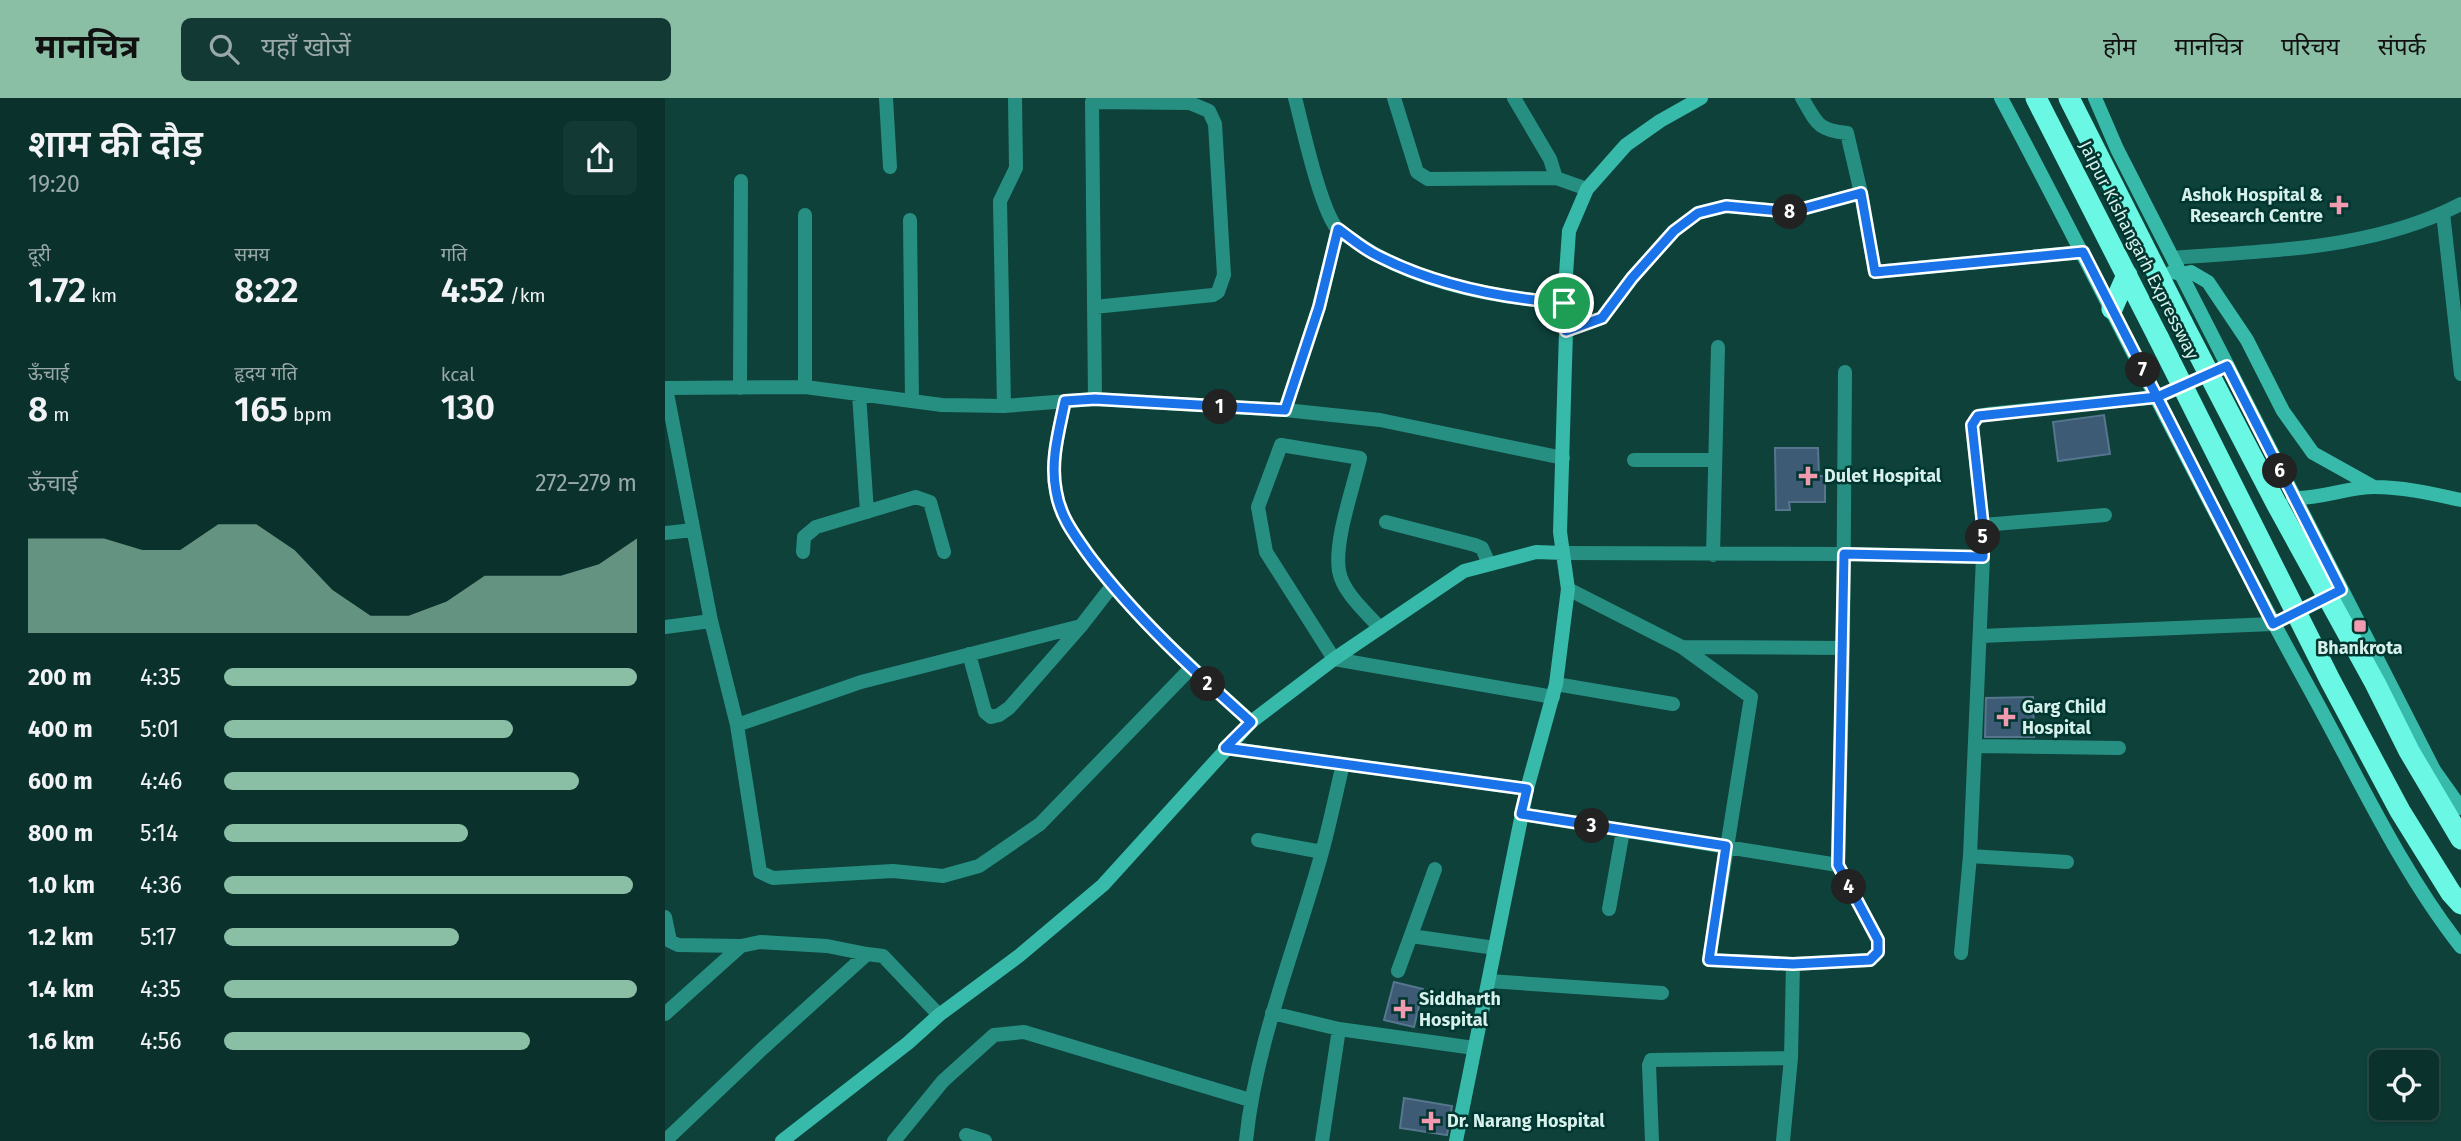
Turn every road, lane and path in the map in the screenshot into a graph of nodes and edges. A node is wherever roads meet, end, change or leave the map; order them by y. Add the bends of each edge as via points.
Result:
1 (886, 98) edge
2 (1015, 98) edge
3 (1295, 98) edge
4 (1394, 98) edge
5 (1514, 98) edge
6 (1701, 98) edge
7 (1802, 98) edge
8 (2001, 98) edge
9 (2036, 98) edge
10 (2069, 98) edge
11 (2095, 98) edge
12 (890, 167) dead end
13 (1556, 178) junction
14 (741, 181) dead end
15 (1587, 189) junction
16 (1861, 193) junction
17 (2461, 204) edge
18 (2443, 213) junction
19 (805, 215) dead end
20 (910, 220) dead end
21 (1338, 229) junction
22 (2083, 252) junction
23 (2455, 253) edge
24 (2173, 258) junction
25 (2151, 261) junction
26 (2181, 274) junction
27 (2127, 275) junction
28 (1564, 303) junction
29 (1094, 307) junction
30 (2112, 309) junction
31 (1566, 331) junction
32 (1718, 347) dead end
33 (2227, 366) junction
34 (1845, 372) dead end
35 (2461, 374) edge
36 (665, 380) edge
37 (804, 387) junction
38 (665, 388) edge
39 (740, 388) junction
40 (859, 394) junction
41 (2157, 397) junction
42 (1095, 399) junction
43 (912, 401) junction
44 (1065, 401) junction
45 (1004, 406) junction
46 (1285, 410) junction
47 (1563, 458) junction
48 (1634, 460) dead end
49 (1715, 460) junction
50 (2374, 487) junction
51 (2293, 498) junction
52 (2461, 500) edge
53 (867, 512) junction
54 (2105, 516) dead end
55 (1386, 522) dead end
56 (1983, 526) junction
57 (693, 530) junction
58 (665, 533) edge
59 (803, 552) dead end
60 (944, 552) dead end
61 (1563, 553) junction
62 (1844, 554) junction
63 (1713, 555) junction
64 (1983, 557) junction
65 (1489, 564) junction
66 (1112, 586) junction
67 (1568, 589) junction
68 (2341, 590) junction
69 (711, 621) junction
70 (2273, 624) junction
71 (1081, 626) junction
72 (665, 627) edge
73 (1380, 628) junction
74 (1982, 636) junction
75 (1682, 647) junction
76 (1843, 648) junction
77 (969, 654) junction
78 (1333, 659) junction
79 (1191, 668) junction
80 (1554, 690) junction
81 (1673, 704) dead end
82 (1251, 722) junction
83 (737, 725) junction
84 (1976, 746) junction
85 (1225, 748) junction
86 (2119, 748) dead end
87 (1343, 764) junction
88 (1527, 789) junction
89 (2461, 808) edge
90 (1521, 814) junction
91 (1623, 831) junction
92 (2461, 839) edge
93 (1258, 840) dead end
94 (1726, 846) junction
95 (1322, 852) junction
96 (1970, 856) junction
97 (2067, 862) dead end
98 (1838, 865) junction
99 (1435, 869) dead end
100 (2461, 904) edge
101 (1609, 909) dead end
102 (665, 917) edge
103 (1411, 936) junction
104 (741, 946) junction
105 (2461, 947) edge
106 (1495, 948) junction
107 (1961, 953) dead end
108 (867, 954) junction
109 (1793, 964) junction
110 (1398, 971) dead end
111 (1489, 981) junction
112 (1662, 993) dead end
113 (1272, 1013) junction
114 (665, 1014) edge
115 (939, 1015) junction
116 (1339, 1029) junction
117 (1474, 1048) junction
118 (1791, 1058) junction
119 (1250, 1100) junction
120 (966, 1135) dead end
121 (665, 1141) edge
122 (782, 1141) edge
123 (894, 1141) edge
124 (985, 1141) edge
125 (1246, 1141) edge
126 (1322, 1141) edge
127 (1456, 1141) edge
128 (1652, 1141) edge
129 (1783, 1141) edge

1 - 12 street
2 - 45 street via 1016,168 1000,201
3 - 21 street via 1322,198
4 - 13 street via 1417,172 1428,179
5 - 13 street via 1550,159
6 - 15 street via 1626,145
7 - 16 street via 1817,123 1828,131 1847,133
8 - 22 street
9 - 27 highway, Jaipur Kishangarh Expressway
10 - 25 highway, Jaipur Kishangarh Expressway
11 - 24 street
13 - 15 street
14 - 39 street
15 - 28 street via 1569,231
16 - 22 street via 1875,272
16 - 31 street via 1791,212 1726,206 1698,213 1674,231 1602,318
17 - 18 street
18 - 23 street
18 - 24 street via 2379,235
19 - 37 street
20 - 43 street
21 - 28 street via 1375,255 1455,286
21 - 46 street via 1319,307
22 - 30 street
23 - 35 street
24 - 26 street
25 - 26 street
25 - 92 highway, Jaipur Kishangarh Expressway, bridge via 2409,751
26 - 33 street
26 - 50 street via 2191,272 2208,282 2247,340 2283,411 2313,453
27 - 30 highway
27 - 100 highway, Jaipur Kishangarh Expressway, bridge via 2343,704 2400,811
28 - 31 street
29 - 29 street via 1218,292 1224,275 1215,124 1209,111 1190,103 1092,102
29 - 42 street
30 - 41 street
31 - 47 street
32 - 49 street
33 - 41 street
33 - 51 street
34 - 62 street
36 - 38 street
37 - 39 street
37 - 40 street
38 - 39 street
38 - 57 street
40 - 43 street
40 - 53 street
41 - 56 street via 1978,416 1972,425
41 - 70 street
42 - 44 street
42 - 46 street
43 - 45 street
44 - 45 street
44 - 66 street via 1053,463 1056,492 1066,523
46 - 47 street via 1380,421
47 - 61 street
48 - 49 street
49 - 63 street
50 - 51 street
50 - 52 street
51 - 68 street
53 - 59 street via 816,527 803,537
53 - 60 street via 916,497 930,502
54 - 56 street
55 - 65 street via 1475,545 1482,548
56 - 64 street
57 - 58 street
57 - 69 street
61 - 63 street
61 - 65 street via 1536,552
61 - 67 street
62 - 63 street
62 - 64 street
62 - 76 street
64 - 74 street
65 - 73 street via 1464,571
66 - 71 street
66 - 79 street
67 - 75 street
67 - 80 street
68 - 70 street
68 - 89 street via 2434,770
69 - 72 street
69 - 83 street
70 - 74 street
70 - 105 street via 2387,832
71 - 77 street
71 - 77 street via 999,715 985,712
73 - 78 street
73 - 78 street via 1352,596 1339,572 1338,547 1360,458 1280,445 1258,507 1266,552
74 - 84 street
75 - 76 street
75 - 94 street via 1751,697
76 - 98 street
77 - 83 street via 861,682
78 - 80 street
78 - 82 street
79 - 82 street
79 - 83 street via 1040,824 979,866 943,876 893,871 773,878 760,872
80 - 81 street
80 - 88 street
82 - 85 street
84 - 86 street
84 - 96 street
85 - 87 street
85 - 115 street via 1103,885
87 - 88 street
87 - 95 street
88 - 90 street
90 - 91 street
90 - 106 street
91 - 94 street
91 - 101 street
93 - 95 street
94 - 98 street
94 - 109 street via 1709,960
95 - 113 street
96 - 97 street
96 - 107 street
98 - 109 street via 1878,940 1878,952 1870,960
99 - 103 street
102 - 104 street via 670,941 678,945
103 - 106 street
103 - 110 street
104 - 108 street via 760,942 827,946
104 - 114 street
106 - 111 street
108 - 115 street via 883,956
108 - 121 street
109 - 118 street
111 - 112 street
111 - 117 street
113 - 116 street
113 - 119 street
115 - 122 street
116 - 117 street
116 - 126 street
117 - 127 street
118 - 128 street via 1651,1060
118 - 129 street
119 - 123 street via 1024,1032 994,1035 943,1081
119 - 125 street
120 - 124 street

